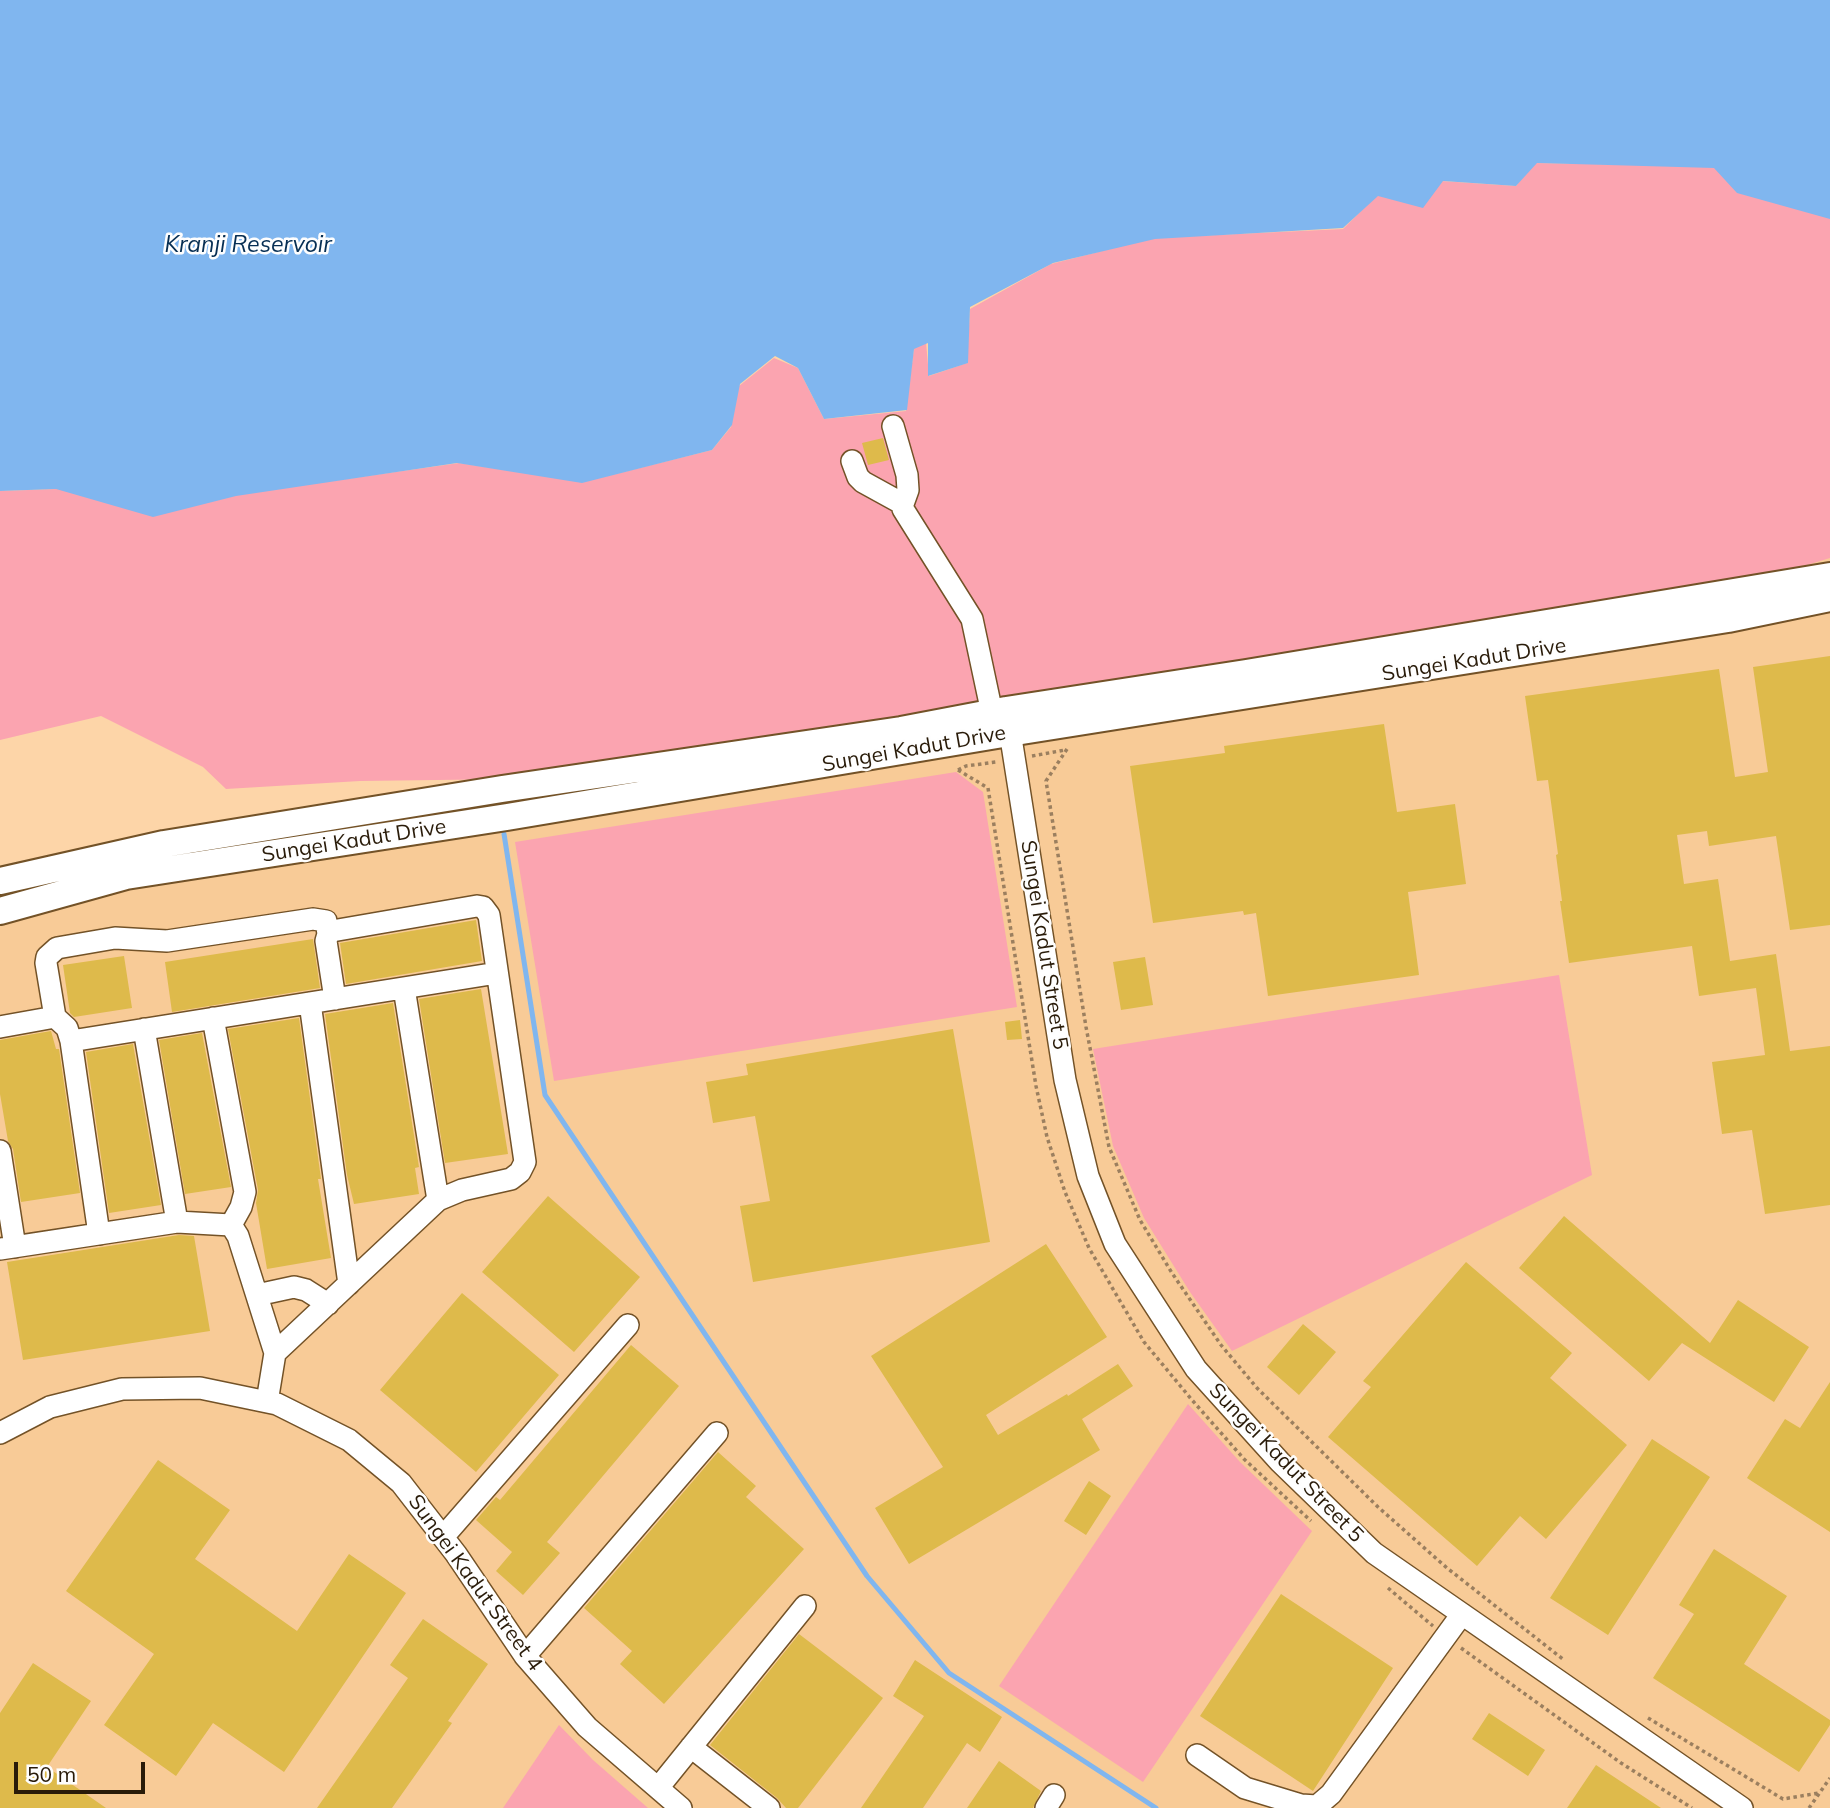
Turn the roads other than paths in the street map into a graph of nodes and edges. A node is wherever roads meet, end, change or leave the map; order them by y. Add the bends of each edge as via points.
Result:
1 (893, 426) dead end
2 (852, 461) dead end
3 (902, 504) junction
4 (1830, 576) edge
5 (1830, 598) edge
6 (1003, 719) junction
7 (0, 881) edge
8 (0, 911) edge
9 (328, 934) junction
10 (498, 973) junction
11 (404, 988) junction
12 (335, 999) junction
13 (310, 1003) junction
14 (55, 1017) junction
15 (213, 1018) junction
16 (0, 1027) edge
17 (144, 1029) junction
18 (71, 1041) junction
19 (0, 1151) edge
20 (438, 1200) junction
21 (177, 1222) junction
22 (231, 1225) junction
23 (99, 1234) junction
24 (7, 1248) edge
25 (349, 1284) junction
26 (257, 1295) junction
27 (328, 1304) junction
28 (628, 1325) dead end
29 (275, 1353) junction
30 (267, 1402) junction
31 (0, 1433) edge
32 (718, 1433) dead end
33 (443, 1537) junction
34 (805, 1606) dead end
35 (1462, 1614) junction
36 (525, 1656) junction
37 (691, 1747) junction
38 (1197, 1755) dead end
39 (658, 1788) junction
40 (681, 1808) edge
41 (769, 1808) edge
42 (1742, 1808) edge

1 - 3 street via 908,475
2 - 3 street via 863,482
3 - 6 street, Sungei Kadut Street 5 via 972,620
4 - 6 main road, Sungei Kadut Drive via 1247,673
5 - 6 main road, Sungei Kadut Drive via 1728,619
6 - 7 main road, Sungei Kadut Drive via 502,789 164,844
6 - 8 main road, Sungei Kadut Drive via 507,817 125,876
6 - 35 street, Sungei Kadut Street 5 via 1065,1080 1088,1176 1115,1244 1196,1369 1280,1462 1374,1553
9 - 10 street via 483,907 489,915
9 - 12 street
9 - 14 street via 326,921 313,919 167,942 115,939 57,948 46,963
10 - 11 street
10 - 20 street via 525,1162 511,1179
11 - 12 street
11 - 20 street
12 - 13 street
13 - 15 street
13 - 25 street
14 - 16 street
14 - 18 street via 62,1021
15 - 17 street
15 - 22 street via 244,1192
17 - 18 street
17 - 21 street
18 - 23 street
19 - 24 street
20 - 25 street
21 - 22 street
21 - 23 street
22 - 26 street
23 - 24 street
25 - 27 street
26 - 27 street via 294,1287
26 - 29 street
27 - 29 street
28 - 33 street
29 - 30 street
30 - 31 street, Sungei Kadut Street 4 via 200,1388 122,1389 50,1407
30 - 33 street, Sungei Kadut Street 4 via 349,1440 401,1483
32 - 36 street
33 - 36 street, Sungei Kadut Street 4
34 - 37 street
35 - 38 street via 1331,1794 1317,1806 1245,1788
35 - 42 street, Sungei Kadut Street 5
36 - 39 street, Sungei Kadut Street 4 via 587,1727
37 - 39 street
37 - 41 street
39 - 40 street, Sungei Kadut Street 4

